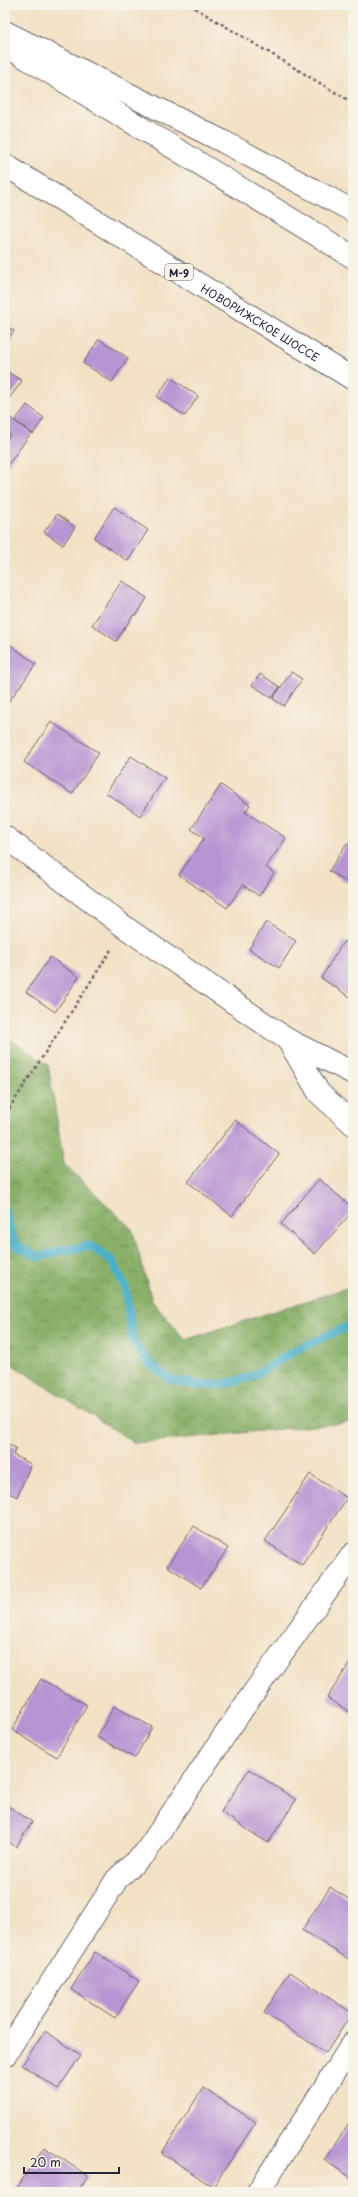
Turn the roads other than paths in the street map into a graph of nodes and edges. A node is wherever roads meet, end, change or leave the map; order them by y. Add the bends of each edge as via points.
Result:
1 (5, 32) edge
2 (5, 45) edge
3 (5, 166) edge
4 (353, 211) edge
5 (353, 257) edge
6 (353, 378) edge
7 (5, 837) edge
8 (288, 1040) junction
9 (353, 1073) edge
10 (353, 1124) edge
11 (353, 1554) edge
12 (353, 2043) edge
13 (5, 2055) edge
14 (258, 2192) edge

1 - 4 main road via 224,142
2 - 5 main road
3 - 6 main road, НОВОРИЖСКОЕ ШОССЕ / М-9
7 - 8 main road via 126,928
8 - 9 main road
8 - 10 main road via 319,1093
11 - 13 main road via 254,1692 145,1853 117,1879
12 - 14 main road

